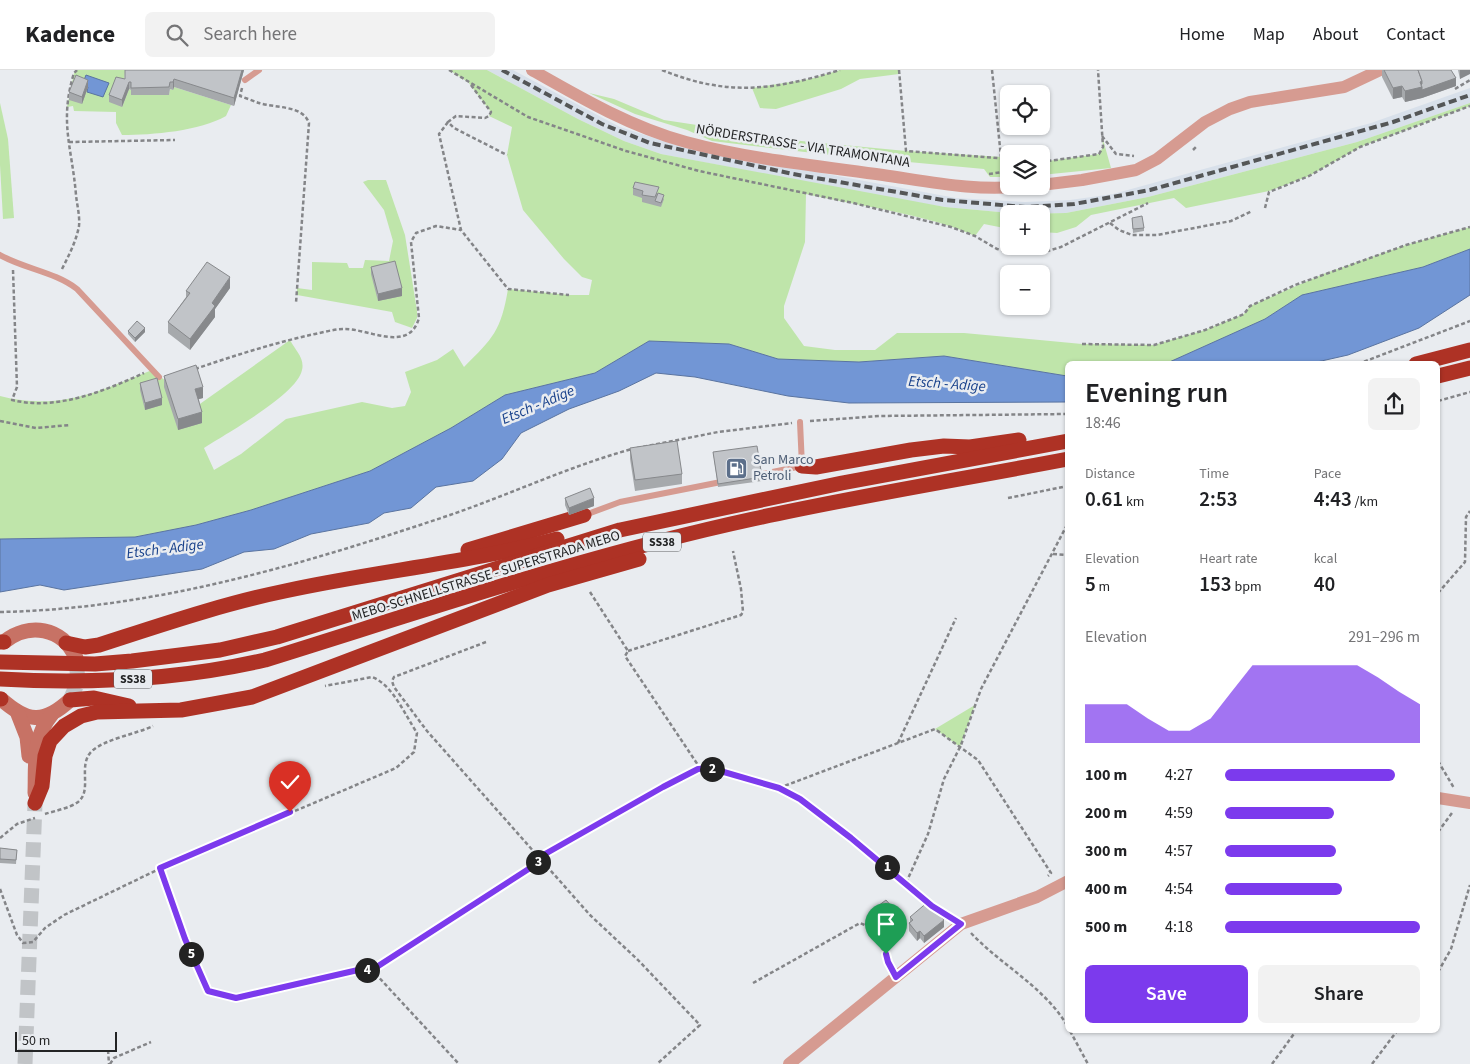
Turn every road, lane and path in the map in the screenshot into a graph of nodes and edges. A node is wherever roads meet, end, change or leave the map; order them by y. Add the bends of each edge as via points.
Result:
1 (77, 70) edge
2 (259, 70) edge
3 (449, 70) edge
4 (532, 70) edge
5 (662, 70) edge
6 (840, 70) edge
7 (898, 70) edge
8 (992, 70) edge
9 (1098, 70) edge
10 (1380, 70) edge
11 (245, 80) joint
12 (1470, 80) edge
13 (468, 82) junction
14 (1455, 89) dead end
15 (1470, 106) edge
16 (448, 122) junction
17 (175, 140) dead end
18 (69, 142) junction
19 (1000, 147) edge
20 (507, 156) dead end
21 (1000, 157) edge
22 (1050, 161) edge
23 (1050, 183) edge
24 (1000, 187) edge
25 (1148, 203) dead end
26 (1265, 208) dead end
27 (1252, 211) dead end
28 (1110, 224) junction
29 (1470, 227) edge
30 (461, 230) junction
31 (0, 255) edge
32 (12, 262) junction
33 (58, 278) junction
34 (569, 295) dead end
35 (296, 303) dead end
36 (1470, 321) edge
37 (1082, 344) dead end
38 (1470, 350) edge
39 (1366, 361) edge
40 (1428, 361) edge
41 (1470, 368) edge
42 (152, 370) junction
43 (193, 370) edge
44 (1440, 376) edge
45 (159, 377) edge
46 (1470, 392) edge
47 (1440, 400) edge
48 (1065, 414) edge
49 (0, 421) edge
50 (800, 422) junction
51 (70, 425) dead end
52 (1065, 439) edge
53 (1065, 441) edge
54 (1065, 460) edge
55 (802, 466) junction
56 (747, 477) edge
57 (738, 479) edge
58 (1065, 487) edge
59 (1008, 498) dead end
60 (1470, 511) edge
61 (584, 516) joint
62 (1065, 529) edge
63 (620, 530) junction
64 (667, 540) junction
65 (733, 550) dead end
66 (1053, 554) junction
67 (1065, 555) edge
68 (304, 588) junction
69 (1440, 591) edge
70 (590, 592) dead end
71 (0, 612) edge
72 (956, 618) dead end
73 (2, 642) edge
74 (486, 642) dead end
75 (66, 643) junction
76 (628, 651) junction
77 (76, 658) tunnel mouth
78 (0, 662) edge
79 (0, 679) edge
80 (317, 687) dead end
81 (0, 699) edge
82 (70, 700) joint
83 (158, 711) junction
84 (18, 714) junction
85 (52, 714) junction
86 (898, 743) junction
87 (960, 747) junction
88 (1440, 764) edge
89 (700, 768) junction
90 (779, 788) junction
91 (1440, 798) edge
92 (1464, 802) edge
93 (35, 803) junction
94 (1440, 830) edge
95 (0, 838) edge
96 (538, 858) junction
97 (541, 861) junction
98 (160, 868) junction
99 (1065, 882) edge
100 (906, 883) junction
101 (1470, 886) edge
102 (0, 890) edge
103 (1048, 891) junction
104 (961, 924) junction
105 (1440, 968) edge
106 (372, 970) junction
107 (896, 977) junction
108 (753, 983) dead end
109 (1065, 1022) edge
110 (1071, 1033) edge
111 (1295, 1033) edge
112 (1395, 1033) edge
113 (151, 1042) dead end
114 (108, 1050) dead end
115 (110, 1064) edge
116 (459, 1064) edge
117 (657, 1064) edge
118 (788, 1064) edge
119 (1088, 1064) edge
120 (1272, 1064) edge
121 (1372, 1064) edge

1 - 18 path via 67,97
2 - 11 lane
3 - 13 path
4 - 24 street, NÖRDERSTRASSE - VIA TRAMONTANA via 634,124 685,142 967,188
5 - 6 path via 714,87 745,88 784,84
7 - 21 path via 906,151
8 - 19 path
9 - 22 path via 1103,147 1099,154
10 - 23 street via 1344,87 1250,102 1230,109 1205,122 1157,159 1136,170
11 - 35 path via 240,96 300,113 309,123
12 - 14 path
13 - 16 path via 491,112 490,116 456,116
13 - 28 path via 528,117 626,151 699,171 853,202 950,227 1010,252 1044,252
15 - 26 path via 1337,158 1309,176 1270,192
16 - 20 path
16 - 30 path via 439,134
17 - 18 path
18 - 33 path via 79,225 74,246
25 - 28 path
27 - 28 path via 1232,221 1157,236 1132,235
29 - 37 path via 1406,245 1295,285 1250,306 1244,314 1205,330 1154,345
30 - 34 path via 508,289
30 - 43 path via 436,226 416,233 411,242 419,318 415,328 403,336 393,338 343,328 273,345
31 - 32 lane
32 - 33 lane
32 - 42 path via 17,387 12,400 65,401
33 - 42 lane via 78,289
36 - 39 path
38 - 40 highway
41 - 44 highway
42 - 45 lane
46 - 47 path
48 - 50 path via 880,416
49 - 51 path via 36,428
50 - 55 lane
50 - 71 path via 666,440 630,449 451,514 287,566 201,588 98,605
52 - 55 highway via 1051,435 970,447 911,450 816,467
53 - 63 highway, MEBO-SCHNELLSTRASSE - SUPERSTRADA MEBO / SS38
54 - 64 highway, MEBO-SCHNELLSTRASSE - SUPERSTRADA MEBO / SS38 via 752,519
55 - 56 lane
57 - 61 lane via 620,502
58 - 59 path
60 - 69 path via 1466,517 1465,562
61 - 68 highway via 467,550 318,578
62 - 66 path
63 - 68 highway via 597,529 508,552
63 - 78 highway, MEBO-SCHNELLSTRASSE - SUPERSTRADA MEBO / SS38 via 277,637 220,650 95,664
64 - 79 highway, MEBO-SCHNELLSTRASSE - SUPERSTRADA MEBO / SS38 via 222,670 151,679 43,682
64 - 83 highway via 643,557 548,584 260,695 181,710
65 - 76 path via 741,589 741,615
66 - 67 path
66 - 87 path via 980,689
68 - 75 highway via 196,613 99,644 85,647
70 - 76 path
72 - 86 path
73 - 75 main road via 20,632 35,629 54,634
74 - 96 path via 394,677 392,681 427,730
75 - 77 main road
76 - 89 path via 625,656 640,681
80 - 98 path via 372,677 378,680 391,692 417,733 414,752 396,768
81 - 84 main road
82 - 83 highway via 94,698
82 - 85 main road
83 - 93 highway via 97,712 81,716 64,726 50,741 42,786
83 - 95 path via 157,724 91,751 85,762 84,792 78,802 17,824
84 - 85 main road via 37,718
84 - 93 main road via 27,737 28,788
85 - 93 main road via 37,740
86 - 87 path via 935,729
86 - 90 path
87 - 100 path
87 - 103 path via 978,760 1051,873 1045,880
88 - 92 path
89 - 90 path
89 - 96 path
90 - 100 path via 827,818
91 - 92 street
92 - 94 path
96 - 97 path
97 - 106 path
97 - 117 path via 700,1025
98 - 102 path via 64,915 45,928 33,942 23,943 17,935
98 - 106 path via 185,939 208,991 236,998 358,970
99 - 103 street
100 - 104 path via 932,906
101 - 105 path via 1451,949
103 - 104 street
104 - 107 street
104 - 109 path via 1046,999
106 - 116 path
107 - 108 path via 886,954 867,926 860,923
107 - 118 street
110 - 119 path
111 - 120 path
112 - 121 path
113 - 115 path via 114,1058
114 - 115 path

